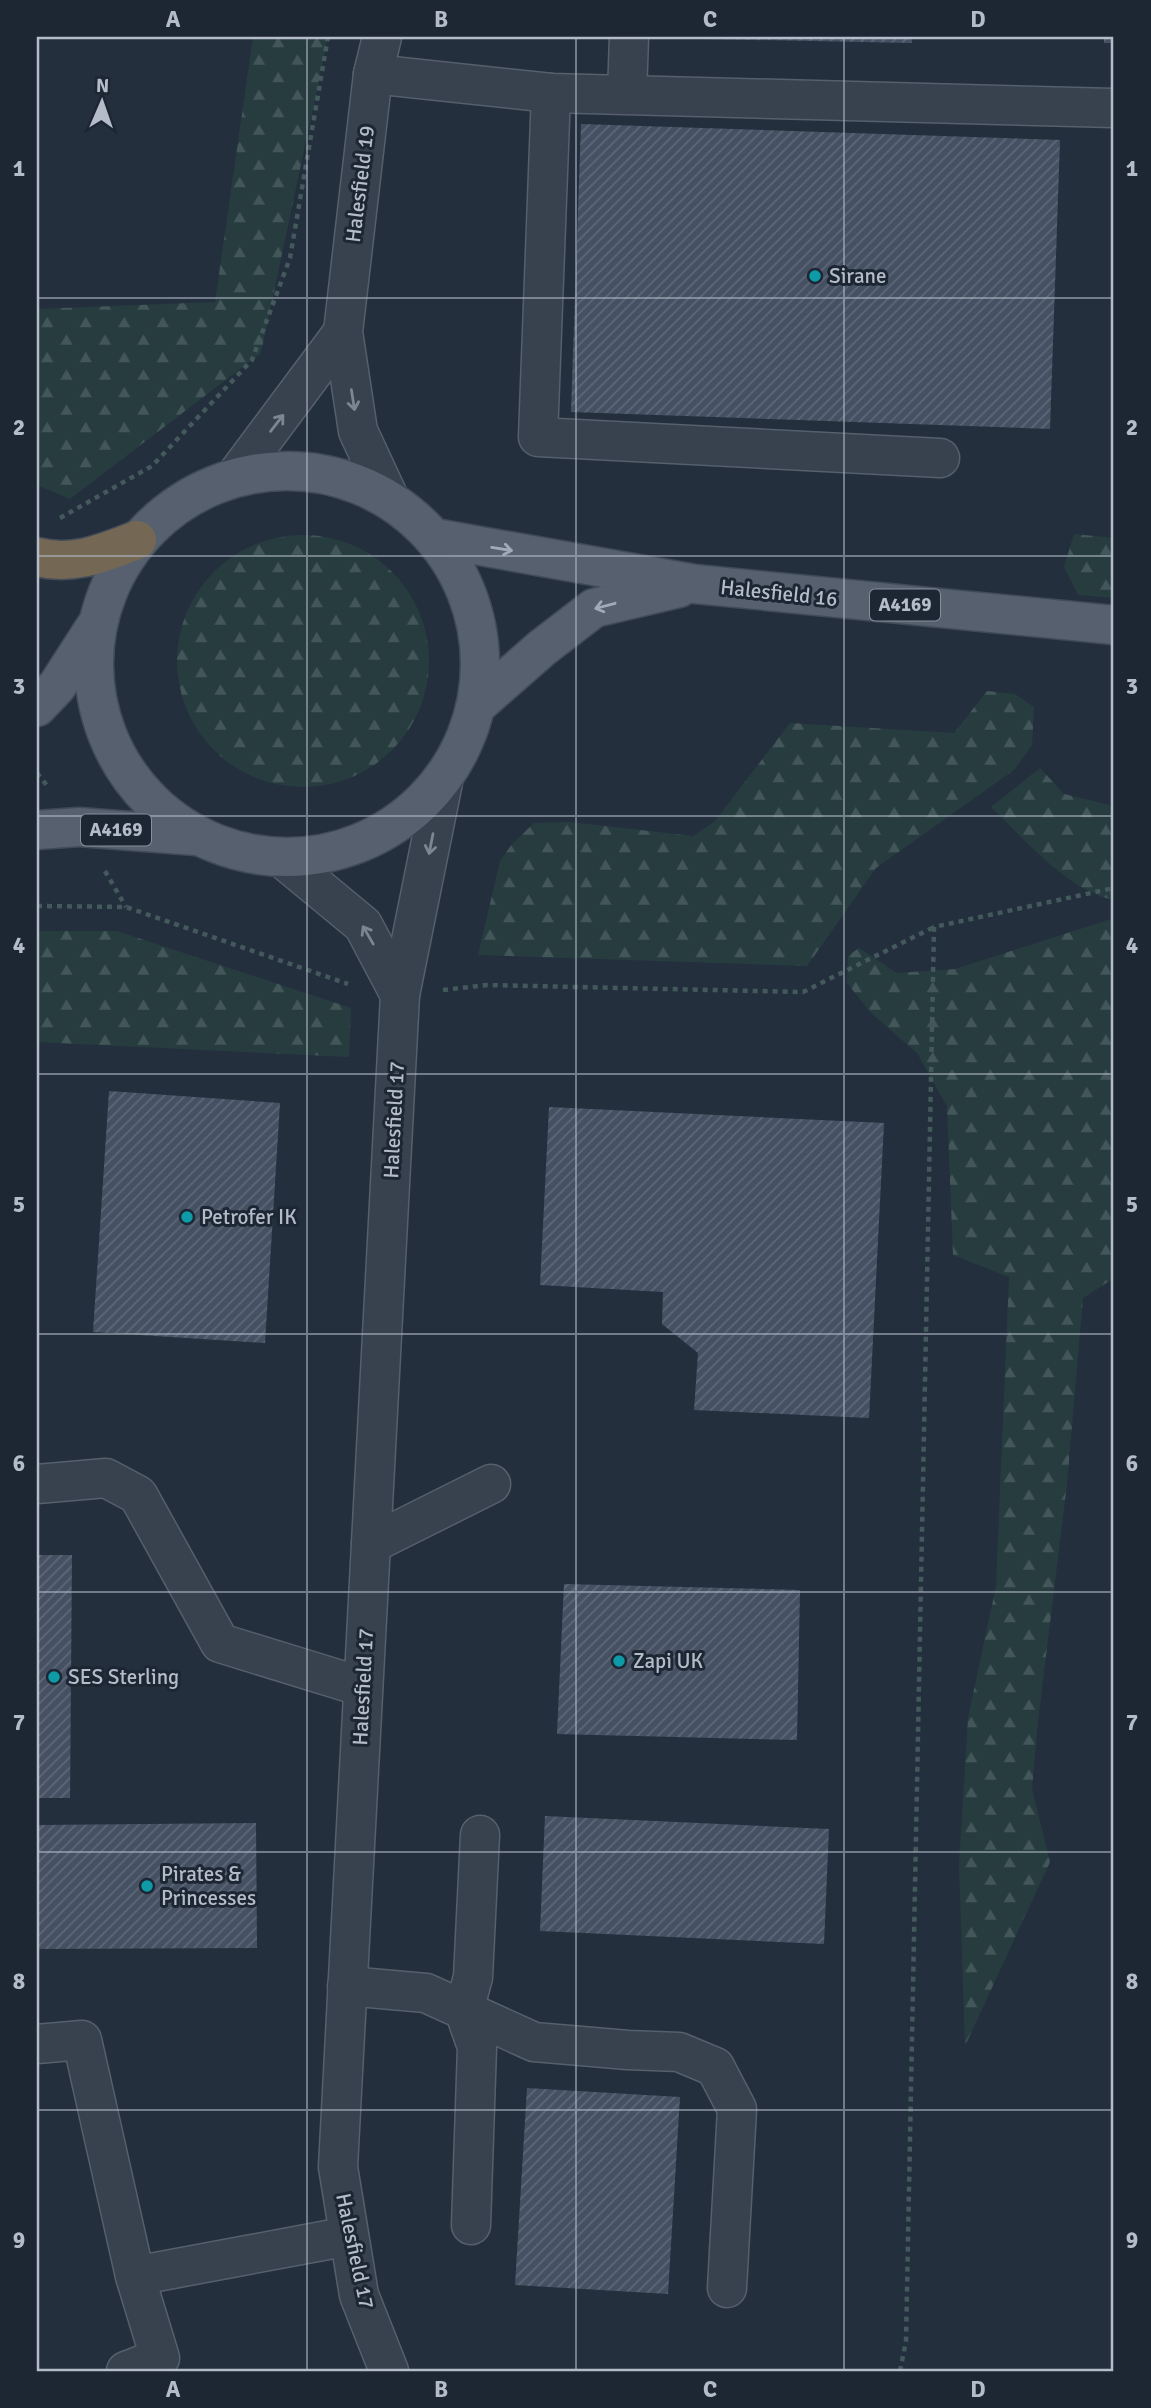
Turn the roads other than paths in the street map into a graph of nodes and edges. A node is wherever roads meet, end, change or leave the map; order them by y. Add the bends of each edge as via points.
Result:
1 (382, 37) edge
2 (629, 37) edge
3 (373, 74) junction
4 (551, 93) junction
5 (627, 94) junction
6 (1114, 108) edge
7 (343, 332) junction
8 (940, 457) dead end
9 (235, 477) junction
10 (390, 500) junction
11 (435, 538) junction
12 (137, 540) junction
13 (43, 558) edge
14 (695, 584) junction
15 (96, 625) junction
16 (1114, 625) edge
17 (477, 705) junction
18 (37, 707) edge
19 (444, 778) junction
20 (37, 830) edge
21 (196, 836) junction
22 (282, 858) junction
23 (400, 995) junction
24 (37, 1484) edge
25 (491, 1484) dead end
26 (371, 1544) junction
27 (363, 1687) junction
28 (480, 1835) dead end
29 (347, 1986) junction
30 (464, 2010) junction
31 (37, 2043) edge
32 (471, 2225) dead end
33 (349, 2236) junction
34 (135, 2276) junction
35 (727, 2288) dead end
36 (126, 2371) edge
37 (389, 2371) edge

1 - 3 street, Halesfield 19
2 - 5 street
3 - 4 street
3 - 7 street, Halesfield 19
4 - 5 street
4 - 8 street via 538,437
5 - 6 street
9 -> 7 street
7 -> 10 street, Halesfield 19 via 358,431
9 - 10 main road via 288,471 341,478
9 - 12 main road via 181,501
10 - 11 main road
11 -> 14 main road, Halesfield 16 / A4169
11 - 17 main road via 466,589 480,646
12 - 13 highway via 88,559
12 - 15 main road via 111,580
14 - 16 main road, Halesfield 16 / A4169
14 -> 17 main road, Halesfield 16 / A4169 via 594,608
15 - 18 main road via 57,686
15 - 21 main road via 94,687 111,747 146,798
17 - 19 main road
19 - 22 main road via 400,821 344,849
19 -> 23 street, Halesfield 17
20 - 21 main road, A4169 via 79,827
21 - 22 main road via 238,852
23 -> 22 street via 363,925
23 - 26 street, Halesfield 17
24 - 27 street via 106,1478 138,1495 220,1643
25 - 26 street
26 - 27 street, Halesfield 17
27 - 29 street, Halesfield 17
28 - 30 street via 473,1977
29 - 30 street via 426,1993
29 - 33 street, Halesfield 17 via 338,2167
30 - 32 street via 477,2047
30 - 35 street via 534,2042 679,2052 715,2067 737,2109
31 - 34 street via 82,2040
33 - 34 street
33 - 37 street, Halesfield 17 via 359,2295
34 - 36 street via 160,2358

